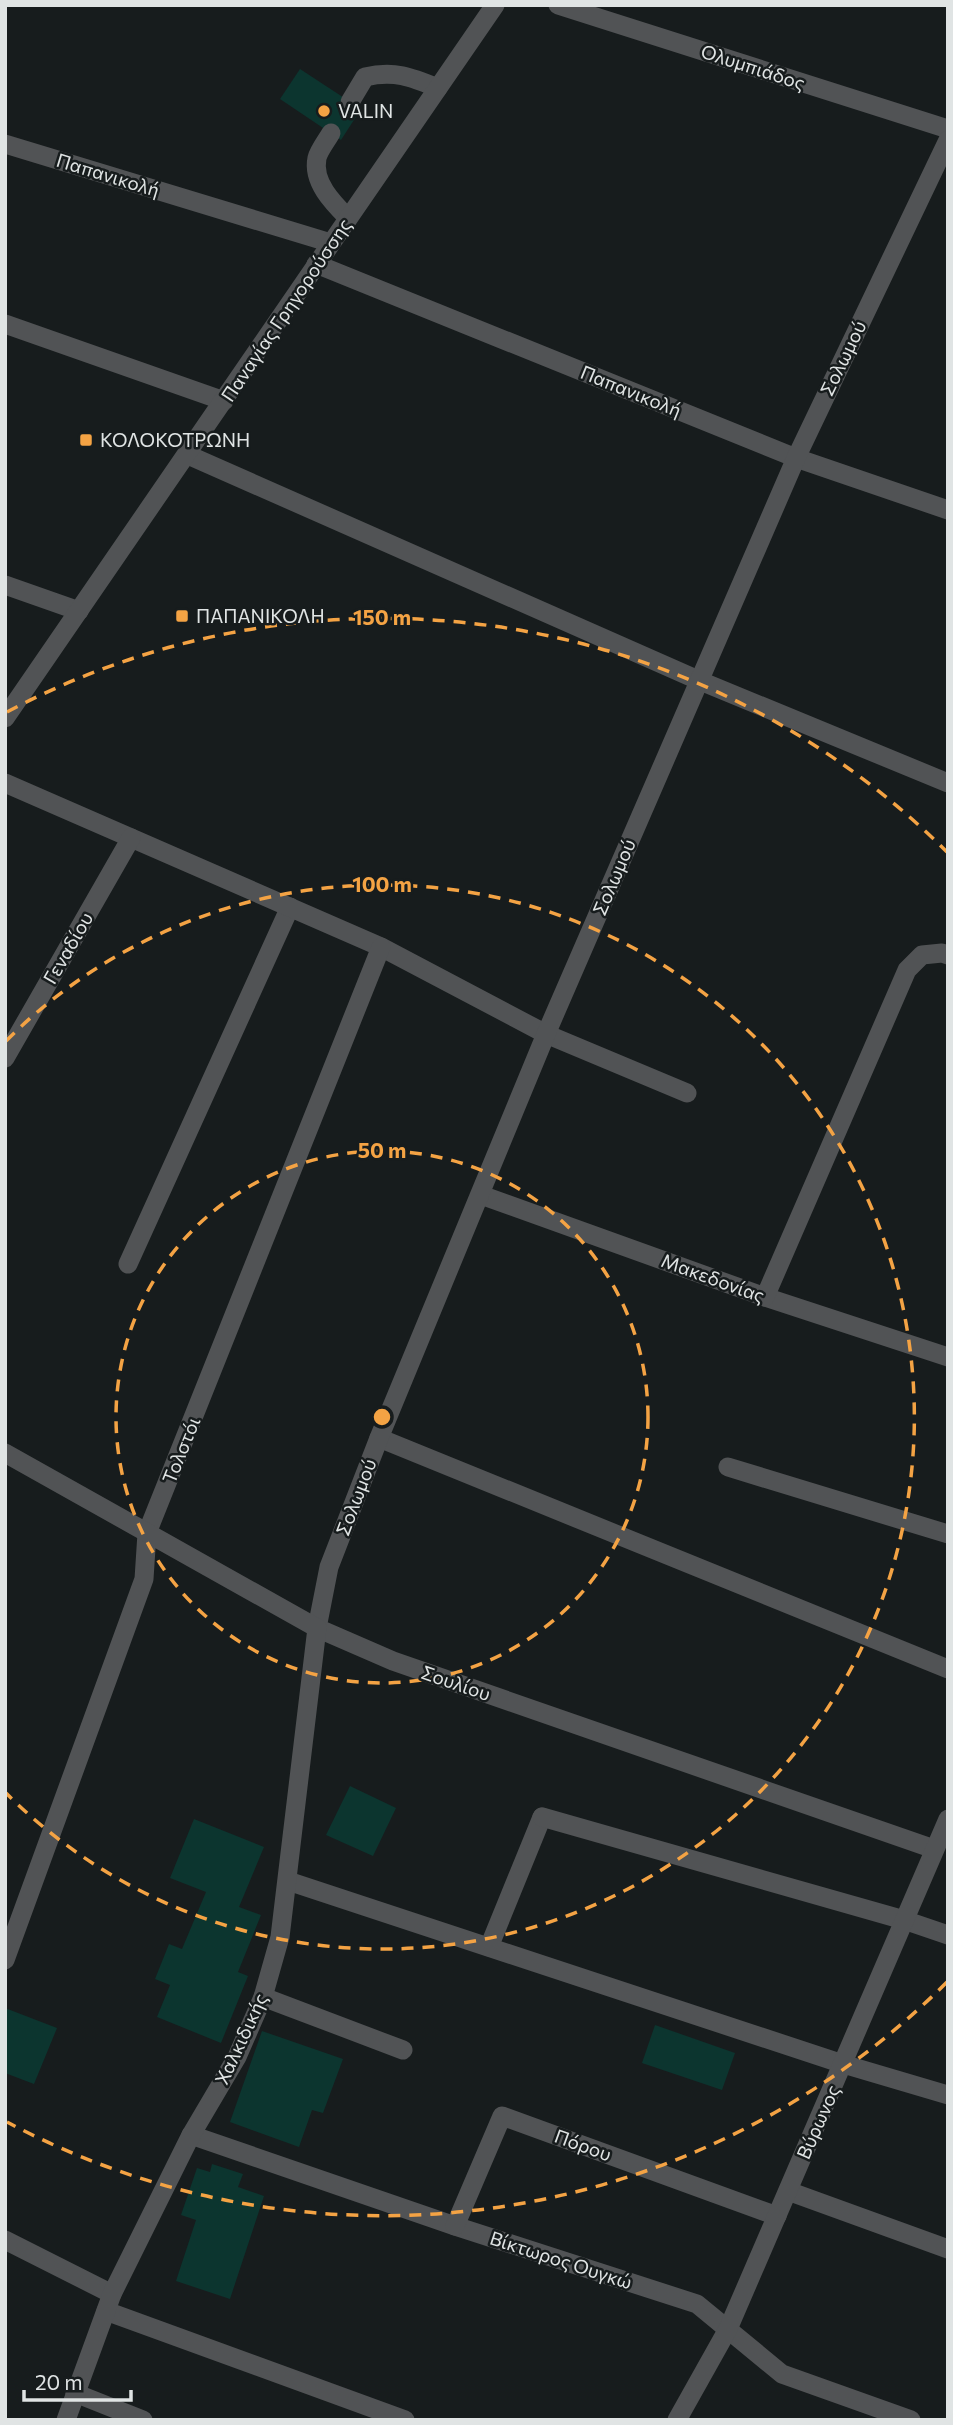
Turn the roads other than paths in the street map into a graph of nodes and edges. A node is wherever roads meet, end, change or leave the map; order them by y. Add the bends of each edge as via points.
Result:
1 (495, 5) edge
2 (558, 5) edge
3 (438, 88) junction
4 (350, 102) dead end
5 (948, 129) edge
6 (331, 133) dead end
7 (948, 140) edge
8 (5, 144) edge
9 (348, 218) junction
10 (331, 243) junction
11 (317, 264) junction
12 (5, 324) edge
13 (224, 401) junction
14 (188, 455) junction
15 (796, 458) junction
16 (948, 510) edge
17 (5, 585) edge
18 (79, 611) junction
19 (698, 680) junction
20 (5, 718) edge
21 (5, 783) edge
22 (948, 783) edge
23 (131, 838) junction
24 (290, 907) junction
25 (381, 947) junction
26 (948, 956) edge
27 (546, 1034) junction
28 (5, 1058) edge
29 (687, 1093) dead end
30 (481, 1195) junction
31 (128, 1264) dead end
32 (765, 1297) junction
33 (948, 1357) edge
34 (379, 1438) junction
35 (5, 1453) edge
36 (728, 1468) dead end
37 (147, 1533) junction
38 (948, 1534) edge
39 (317, 1628) junction
40 (948, 1669) edge
41 (948, 1819) edge
42 (934, 1849) junction
43 (288, 1881) junction
44 (904, 1920) junction
45 (11, 1927) edge
46 (948, 1935) edge
47 (489, 1947) junction
48 (5, 1960) edge
49 (263, 1997) junction
50 (403, 2050) dead end
51 (844, 2064) junction
52 (948, 2095) edge
53 (191, 2135) junction
54 (788, 2192) junction
55 (777, 2216) junction
56 (455, 2226) junction
57 (5, 2240) edge
58 (948, 2249) edge
59 (109, 2303) junction
60 (728, 2329) junction
61 (75, 2393) junction
62 (66, 2420) edge
63 (143, 2420) edge
64 (405, 2420) edge
65 (677, 2420) edge
66 (911, 2420) edge

1 - 3 street, Παναγίας Γρηγορούσσης
2 - 5 street, Ολυμπιάδος
3 - 4 street via 408,76 382,73 365,78
3 - 9 street, Παναγίας Γρηγορούσσης
6 - 9 street via 317,158 318,176 328,198
7 - 15 street, Σολωμού
8 - 10 street, Παπανικολή
9 - 10 street, Παναγίας Γρηγορούσσης
10 - 11 street, Παναγίας Γρηγορούσσης
11 - 13 street, Παναγίας Γρηγορούσσης
11 - 15 street, Παπανικολή
12 - 13 street
13 - 14 street, Παναγίας Γρηγορούσσης
14 - 18 street, Παναγίας Γρηγορούσσης
14 - 19 street
15 - 16 street, Παπανικολή
15 - 19 street, Σολωμού
17 - 18 street
18 - 20 street, Παναγίας Γρηγορούσσης
19 - 22 street
19 - 27 street, Σολωμού
21 - 23 street
23 - 24 street
23 - 28 street, Γεναδίου
24 - 25 street
24 - 31 street
25 - 27 street
25 - 37 street, Τολστόι
26 - 32 street via 922,954 908,970
27 - 29 street
27 - 30 street, Σολωμού
30 - 32 street, Μακεδονίας
30 - 34 street, Σολωμού
32 - 33 street, Μακεδονίας
34 - 39 street, Σολωμού via 329,1567
34 - 40 street
35 - 37 street, Σουλίου
36 - 38 street
37 - 39 street, Σουλίου
37 - 45 street, Τολστόι via 144,1579
39 - 42 street, Σουλίου via 393,1661
39 - 43 street, Χαλκιδικής
41 - 42 street, Βύρωνος
42 - 44 street, Βύρωνος
43 - 47 street
43 - 49 street, Χαλκιδικής via 280,1937
44 - 46 street
44 - 47 street via 542,1817
44 - 51 street, Βύρωνος
45 - 48 street, Τολστόι
47 - 51 street
49 - 50 street
49 - 53 street, Χαλκιδικής via 237,2057
51 - 52 street
51 - 54 street, Βύρωνος
53 - 56 street, Βίκτωρος Ουγκώ
53 - 59 street, Χαλκιδικής
54 - 55 street, Βύρωνος
54 - 58 street
55 - 56 street, Πόρου via 502,2116
55 - 60 street, Βύρωνος
56 - 60 street, Βίκτωρος Ουγκώ via 697,2304
57 - 59 street
59 - 61 street, Χαλκιδικής
59 - 64 street
60 - 65 street, Βύρωνος
60 - 66 street, Βίκτωρος Ουγκώ via 782,2374
61 - 62 street, Χαλκιδικής
61 - 63 street

